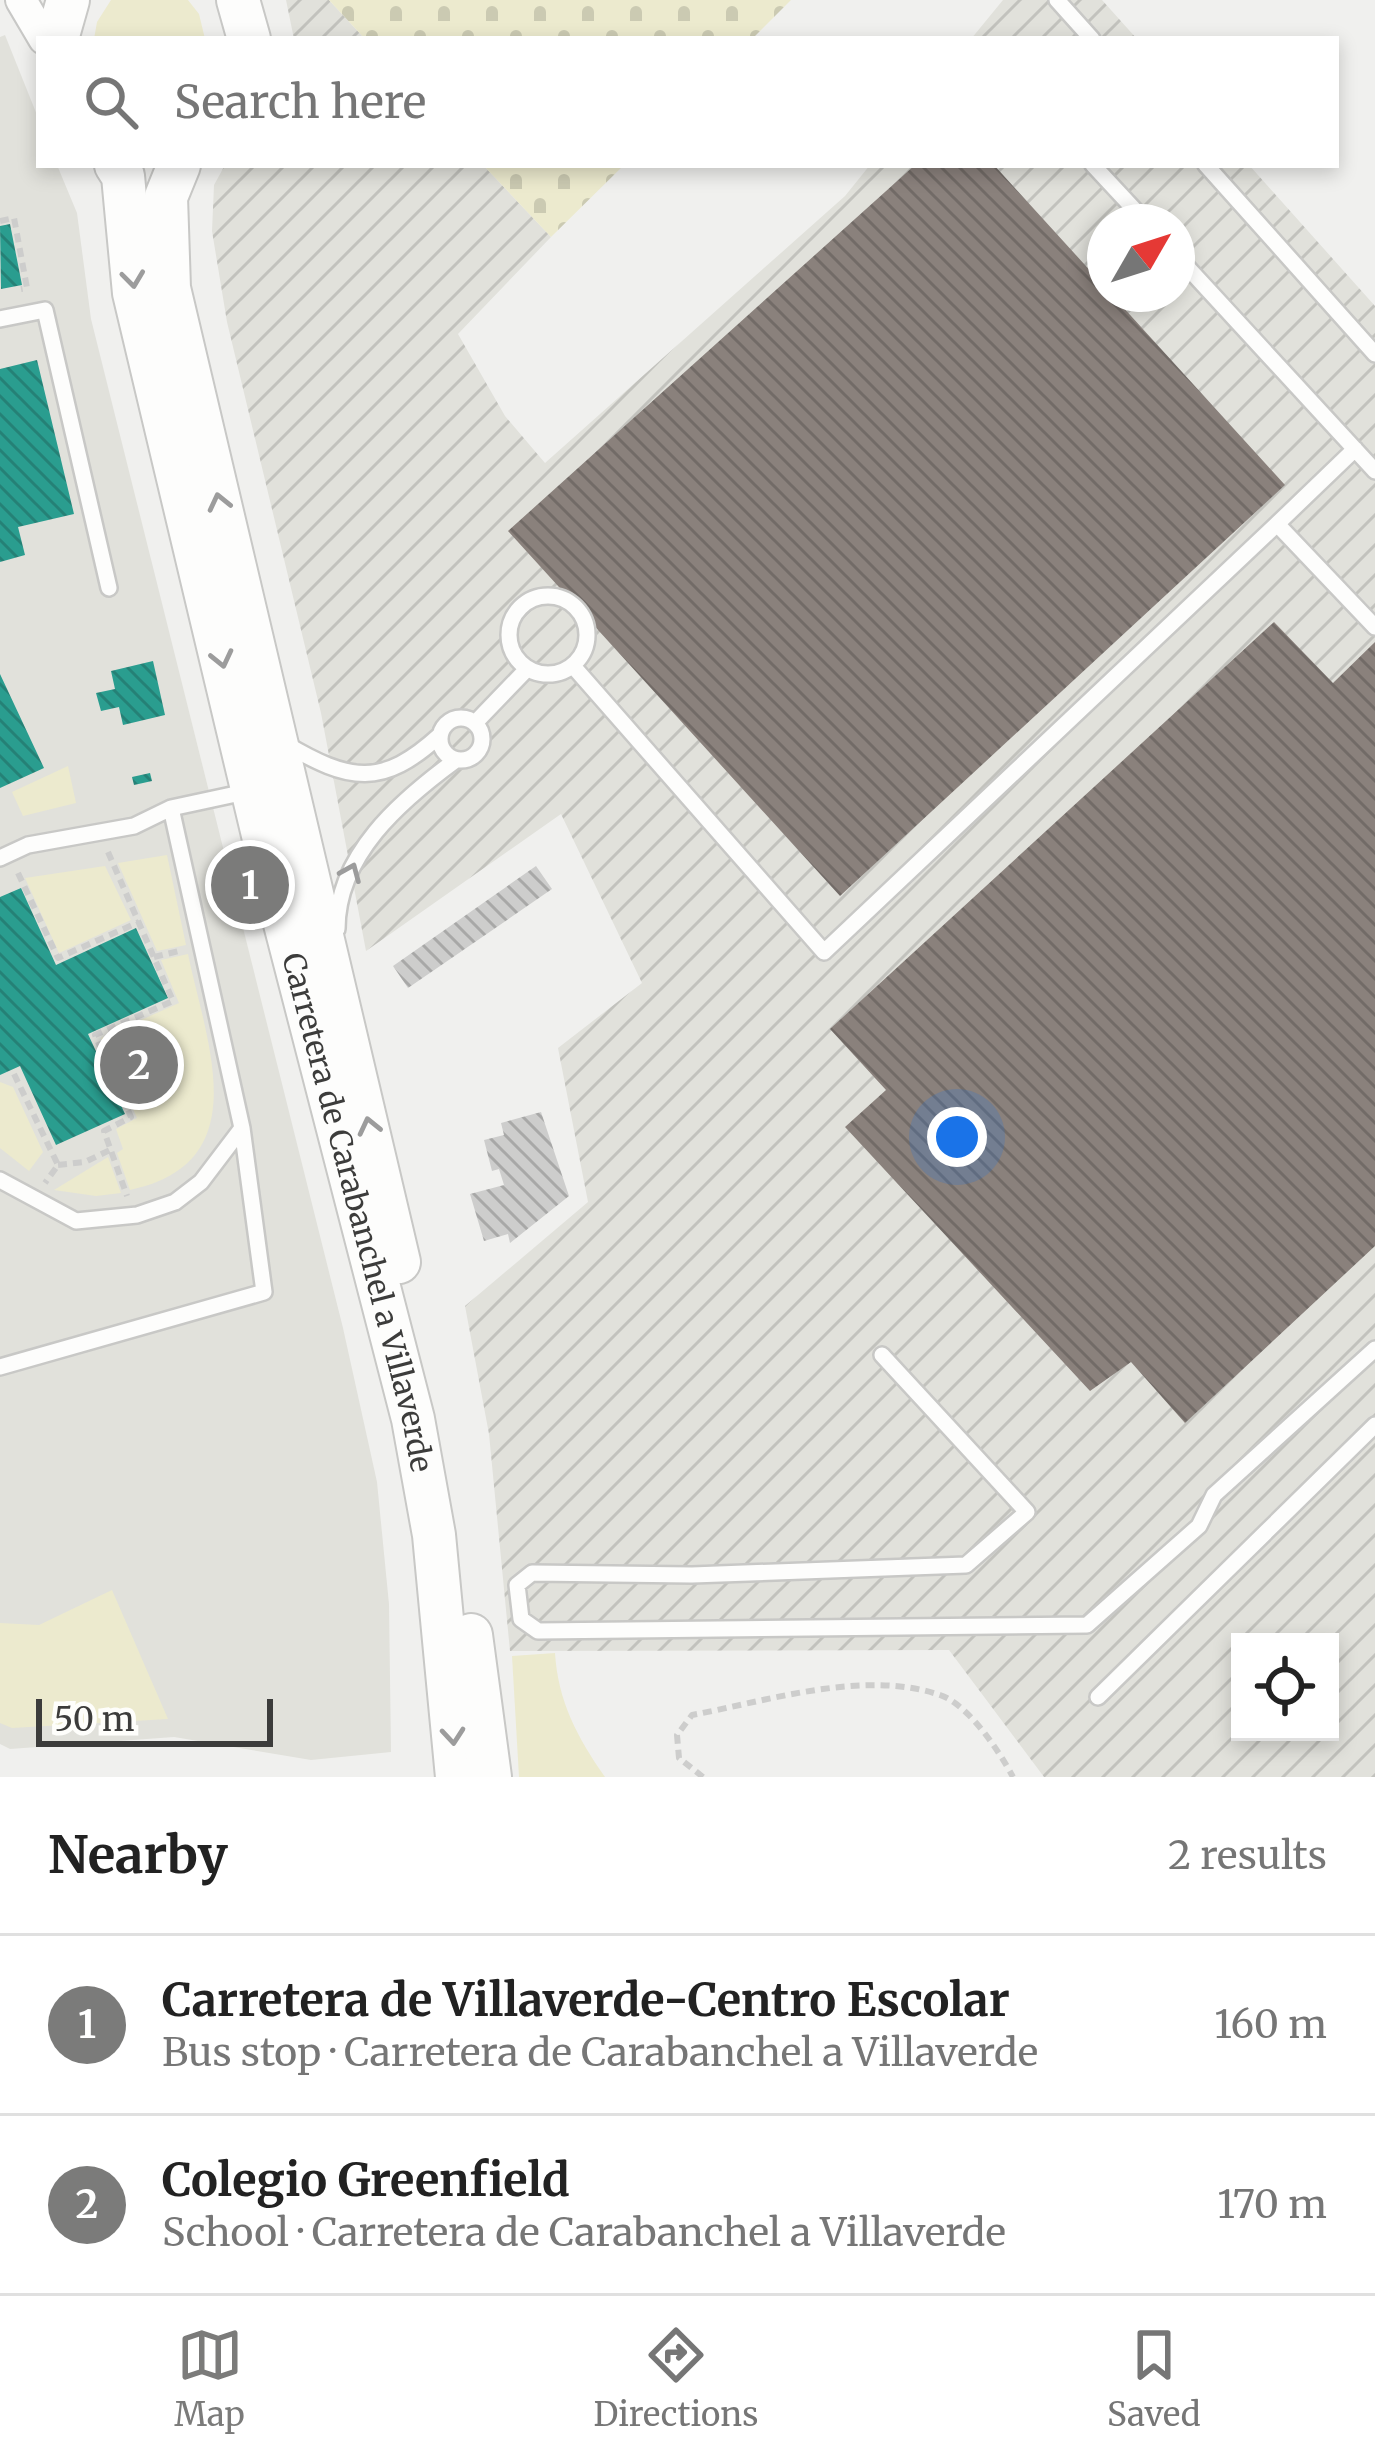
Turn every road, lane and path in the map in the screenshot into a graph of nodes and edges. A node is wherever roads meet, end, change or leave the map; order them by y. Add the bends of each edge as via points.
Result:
1 (21, 0) edge
2 (68, 0) edge
3 (1057, 0) edge
4 (42, 36) edge
5 (58, 36) edge
6 (1089, 36) edge
7 (118, 168) edge
8 (178, 168) edge
9 (1096, 168) edge
10 (1209, 168) edge
11 (1129, 204) edge
12 (0, 221) edge
13 (1195, 275) edge
14 (14, 290) dead end
15 (0, 319) edge
16 (1375, 354) edge
17 (1355, 448) junction
18 (1375, 470) edge
19 (1277, 524) junction
20 (110, 588) dead end
21 (1375, 627) edge
22 (573, 666) junction
23 (527, 668) junction
24 (475, 723) junction
25 (440, 735) junction
26 (274, 737) junction
27 (456, 760) junction
28 (253, 791) junction
29 (171, 808) junction
30 (99, 832) junction
31 (5, 856) edge
32 (139, 922) junction
33 (338, 986) junction
34 (14, 1074) dead end
35 (242, 1128) junction
36 (110, 1150) junction
37 (58, 1166) junction
38 (0, 1180) edge
39 (34, 1198) junction
40 (134, 1215) junction
41 (1375, 1349) edge
42 (882, 1355) dead end
43 (0, 1367) edge
44 (1375, 1425) edge
45 (1098, 1697) dead end
46 (457, 1777) edge
47 (490, 1777) edge
48 (704, 1777) edge
49 (1013, 1777) edge

1 - 4 street
2 - 5 street
3 - 6 lane
7 -> 28 street, Carretera de Carabanchel a Villaverde via 134,293
26 -> 8 street, Carretera de Carabanchel a Villaverde via 169,288 166,197
9 - 11 lane
10 - 16 lane
12 - 14 path via 14,218 27,287
13 - 17 lane
15 - 20 lane via 45,310
17 - 18 lane
17 - 19 lane
19 - 21 lane
19 - 22 lane via 824,952
22 - 23 lane via 556,674
22 - 23 lane via 585,651 586,626 573,604 548,595 522,605 509,628 513,653
23 - 24 lane
24 - 25 lane via 455,719
24 - 27 lane via 482,747
25 - 26 lane via 405,767 379,775 317,763
25 - 27 lane via 445,754
26 - 33 street, Carretera de Carabanchel a Villaverde
33 -> 27 lane via 337,903 357,854
28 - 29 lane
28 -> 46 street, Carretera de Carabanchel a Villaverde via 413,1419 434,1534
29 - 30 lane
29 - 35 lane
30 - 31 lane
30 - 32 path
31 - 32 path via 58,958
32 - 36 path via 173,1001 95,1035 131,1117 104,1131
47 -> 33 street, Carretera de Carabanchel a Villaverde via 455,1512
34 - 37 path
35 - 40 lane via 201,1183
35 - 43 lane via 263,1292
36 - 37 path
36 - 40 path
37 - 39 path
38 - 39 lane
39 - 40 lane via 76,1221
41 - 42 lane via 1214,1495 1199,1526 1087,1625 538,1631 521,1619 518,1585 532,1573 966,1565 1027,1512
44 - 45 lane
48 - 49 path via 680,1758 676,1735 692,1715 882,1685 942,1695

